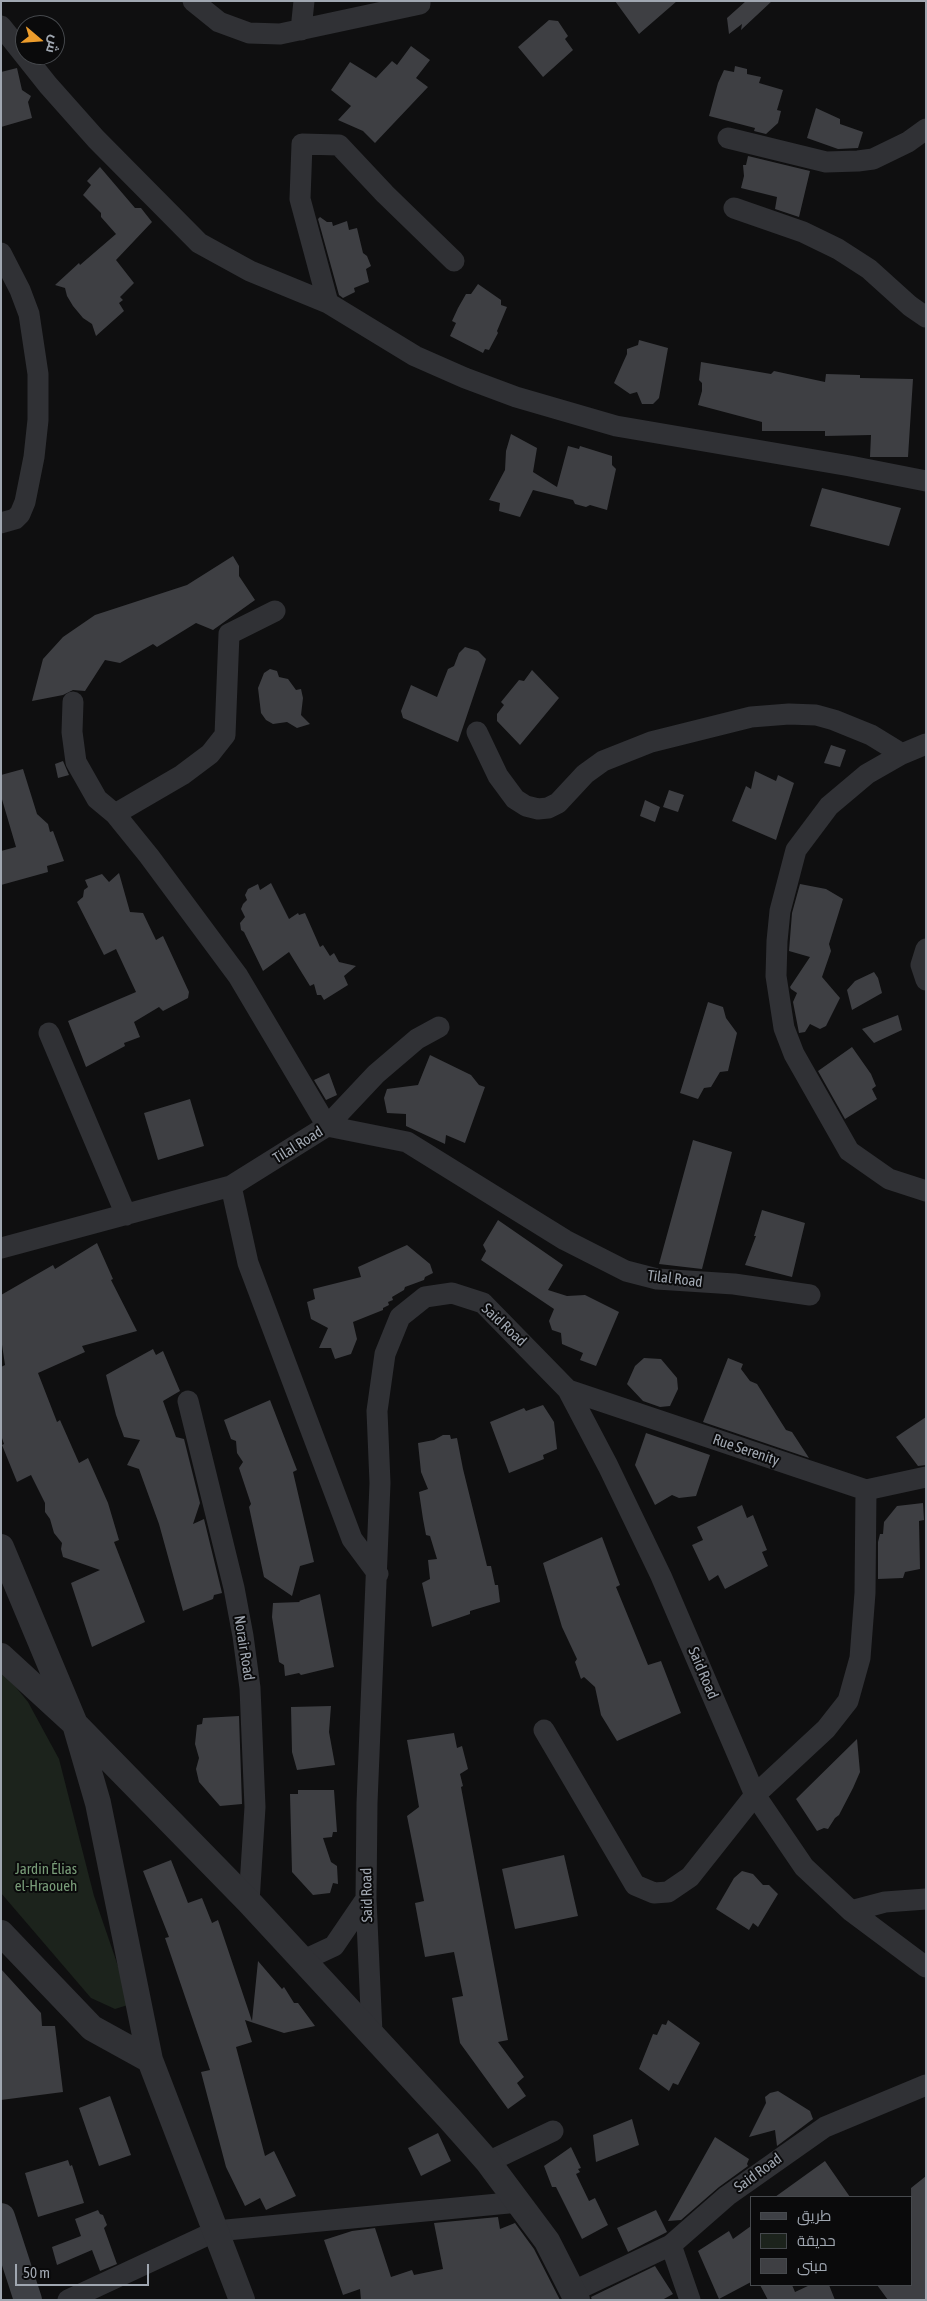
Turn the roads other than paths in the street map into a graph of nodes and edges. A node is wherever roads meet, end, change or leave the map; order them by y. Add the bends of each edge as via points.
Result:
1 (193, 1) edge
2 (304, 1) edge
3 (420, 1) edge
4 (1, 26) edge
5 (302, 30) junction
6 (926, 130) edge
7 (728, 138) dead end
8 (734, 208) dead end
9 (1, 253) edge
10 (454, 261) dead end
11 (328, 303) junction
12 (926, 317) edge
13 (926, 481) edge
14 (1, 523) edge
15 (275, 611) dead end
16 (73, 702) dead end
17 (477, 732) dead end
18 (926, 744) edge
19 (902, 754) junction
20 (115, 814) junction
21 (926, 949) edge
22 (926, 980) edge
23 (439, 1027) dead end
24 (49, 1033) dead end
25 (327, 1126) junction
26 (231, 1186) junction
27 (926, 1190) edge
28 (126, 1215) junction
29 (1, 1248) edge
30 (810, 1295) dead end
31 (568, 1390) junction
32 (188, 1401) dead end
33 (926, 1477) edge
34 (866, 1490) junction
35 (1, 1548) edge
36 (378, 1574) junction
37 (1, 1656) edge
38 (75, 1724) junction
39 (544, 1730) dead end
40 (755, 1795) junction
41 (366, 1899) junction
42 (926, 1899) edge
43 (901, 1901) junction
44 (249, 1902) junction
45 (851, 1911) junction
46 (926, 1915) edge
47 (1, 1933) edge
48 (304, 1960) junction
49 (926, 1967) edge
50 (372, 2033) junction
51 (150, 2060) junction
52 (926, 2085) edge
53 (553, 2130) dead end
54 (488, 2162) junction
55 (519, 2202) junction
56 (1, 2218) edge
57 (216, 2231) junction
58 (671, 2245) junction
59 (576, 2295) edge
60 (28, 2300) edge
61 (68, 2300) edge
62 (242, 2300) edge
63 (690, 2300) edge

1 - 5 street via 219,22 249,33 280,34
2 - 5 street
3 - 5 street via 420,4
4 - 11 street via 96,139 199,243 250,272
6 - 7 street via 873,159 858,161 826,162
8 - 12 street via 803,232 838,249 869,269
9 - 14 street via 29,314 38,374 38,420 25,502 15,519
10 - 11 street via 339,145 302,144 300,199
11 - 13 street via 415,356 465,378 616,426
15 - 20 street via 229,634 225,734 210,754 182,775
16 - 20 street via 76,762 98,799
17 - 19 street via 498,776 515,799 526,806 538,808 558,803 603,760 650,742 751,717 816,715 871,735
18 - 19 street
19 - 27 street via 867,774 829,806 796,850 780,911 776,976 784,1028 794,1054 850,1151 889,1179
20 - 25 street via 238,976
21 - 22 street via 921,965
23 - 25 street via 417,1039 376,1074
24 - 28 street
25 - 26 street, Tilal Road
25 - 30 street, Tilal Road via 407,1142 565,1240 626,1271 657,1279 734,1284
26 - 28 street, Tilal Road
26 - 36 street via 248,1263 352,1539
28 - 29 street, Tilal Road
31 - 34 street, Rue Serenity
31 - 36 street, Said Road via 483,1304 452,1293 425,1297 400,1317 385,1354 377,1412 380,1483
31 - 40 street, Said Road via 661,1576
32 - 44 street, Norair Road via 234,1588 250,1688 255,1808
33 - 34 street
34 - 40 street via 865,1593 860,1658 848,1701 826,1729
35 - 38 street
36 - 41 street, Said Road via 367,1802
37 - 38 street
38 - 44 street
38 - 51 street via 98,1803
39 - 40 street via 635,1886 654,1893 668,1892 690,1877
40 - 45 street, Said Road via 804,1868
41 - 48 street via 334,1946
41 - 50 street, Said Road
42 - 43 street
43 - 45 street
43 - 46 street
44 - 48 street
45 - 49 street, Said Road
47 - 51 street via 92,2028
48 - 50 street
50 - 54 street
51 - 57 street
52 - 58 street, Said Road via 825,2127 727,2196
53 - 54 street
54 - 55 street
55 - 57 street
55 - 59 street via 547,2241
56 - 60 main road
57 - 61 street
57 - 62 street
58 - 59 street, Said Road
58 - 63 street

